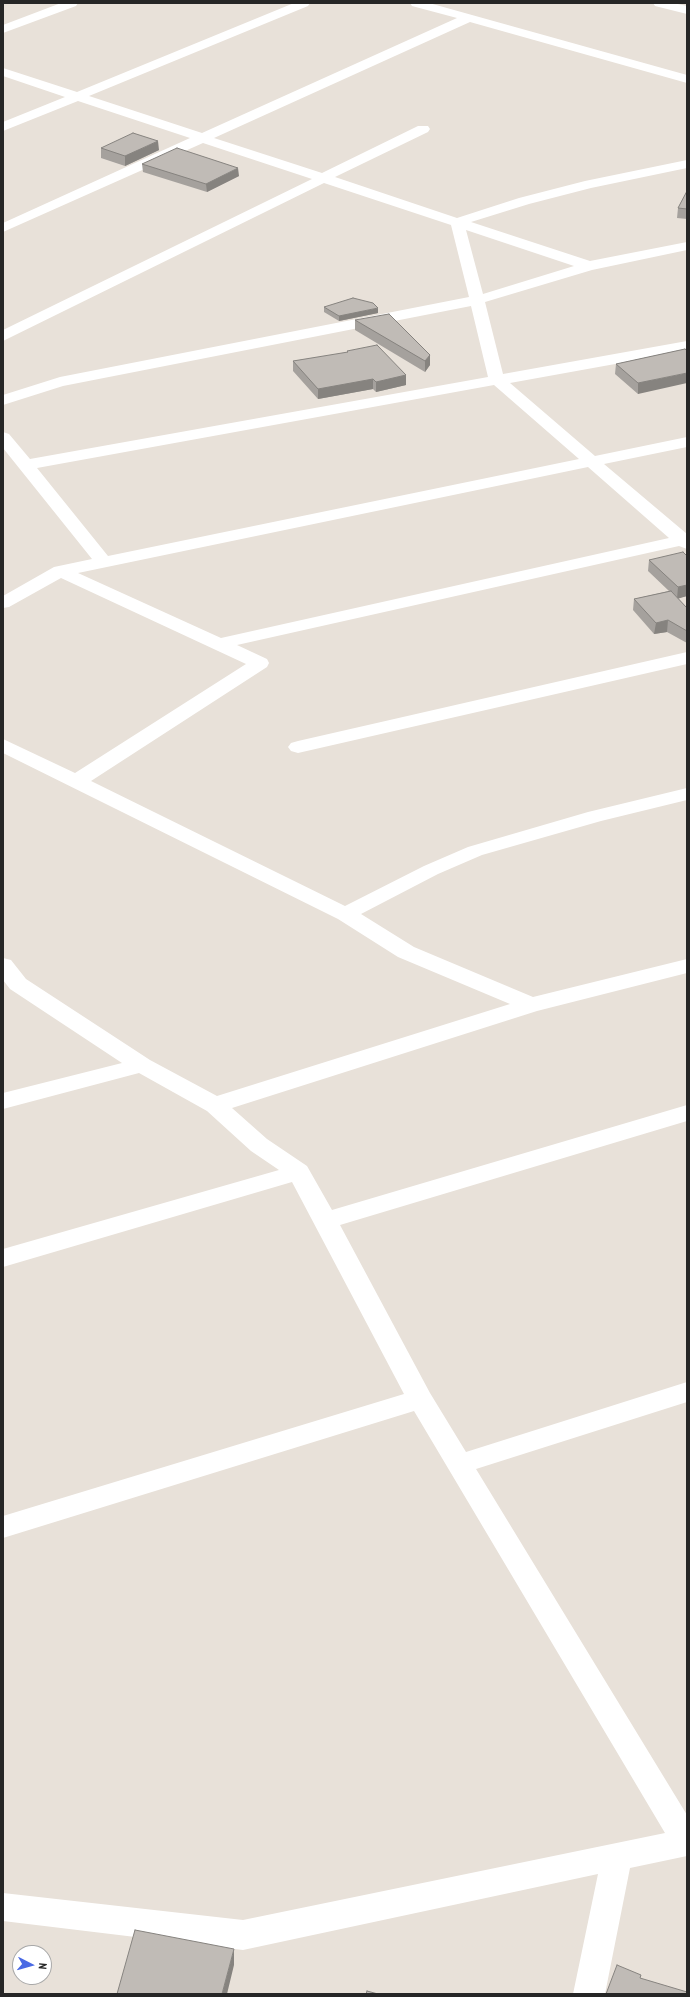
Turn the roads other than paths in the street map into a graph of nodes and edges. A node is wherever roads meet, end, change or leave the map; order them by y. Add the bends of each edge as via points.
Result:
1 (72, 3) edge
2 (304, 3) edge
3 (416, 3) edge
4 (665, 4) edge
5 (687, 10) edge
6 (468, 18) junction
7 (3, 29) edge
8 (3, 72) edge
9 (687, 79) edge
10 (77, 96) junction
11 (3, 127) edge
12 (423, 129) dead end
13 (202, 138) junction
14 (687, 164) edge
15 (324, 178) junction
16 (457, 222) junction
17 (3, 228) edge
18 (687, 246) edge
19 (589, 266) junction
20 (477, 300) junction
21 (3, 336) edge
22 (687, 346) edge
23 (497, 380) junction
24 (3, 400) edge
25 (3, 437) edge
26 (687, 442) edge
27 (591, 462) junction
28 (26, 465) junction
29 (685, 541) edge
30 (104, 562) junction
31 (60, 571) junction
32 (3, 603) edge
33 (219, 644) junction
34 (687, 658) edge
35 (3, 744) edge
36 (298, 747) dead end
37 (75, 782) junction
38 (687, 794) edge
39 (345, 914) junction
40 (3, 965) edge
41 (687, 966) edge
42 (531, 1005) junction
43 (142, 1065) junction
44 (3, 1101) edge
45 (215, 1105) junction
46 (687, 1113) edge
47 (299, 1172) junction
48 (325, 1221) junction
49 (3, 1258) edge
50 (687, 1392) edge
51 (420, 1399) junction
52 (460, 1464) junction
53 (3, 1527) edge
54 (687, 1842) edge
55 (618, 1857) junction
56 (3, 1907) edge
57 (589, 1994) edge

1 - 7 street
2 - 10 street
3 - 6 street
4 - 5 street
6 - 9 street
6 - 13 street
8 - 10 street
10 - 11 street
10 - 13 street
12 - 15 street
13 - 15 street
13 - 17 street
14 - 16 street via 539,197
15 - 16 street
15 - 21 street
16 - 19 street
16 - 20 street
18 - 19 street
19 - 20 street
20 - 23 street
20 - 24 street via 60,382
22 - 23 street
23 - 27 street
23 - 28 street
25 - 28 street
26 - 27 street
27 - 29 street
27 - 30 street
28 - 30 street
29 - 33 street
30 - 31 street
31 - 32 street
31 - 33 street
33 - 37 street via 260,663
34 - 36 street
35 - 37 street
37 - 39 street
38 - 39 street via 595,816 475,851 431,870
39 - 42 street via 406,952
40 - 43 street via 18,984
41 - 42 street
42 - 45 street
43 - 44 street
43 - 45 street
45 - 47 street via 259,1145
46 - 48 street
47 - 48 street
47 - 49 street
48 - 51 street
50 - 52 street
51 - 52 street
51 - 53 street
52 - 54 street
54 - 55 street
55 - 56 street via 243,1935
55 - 57 street

